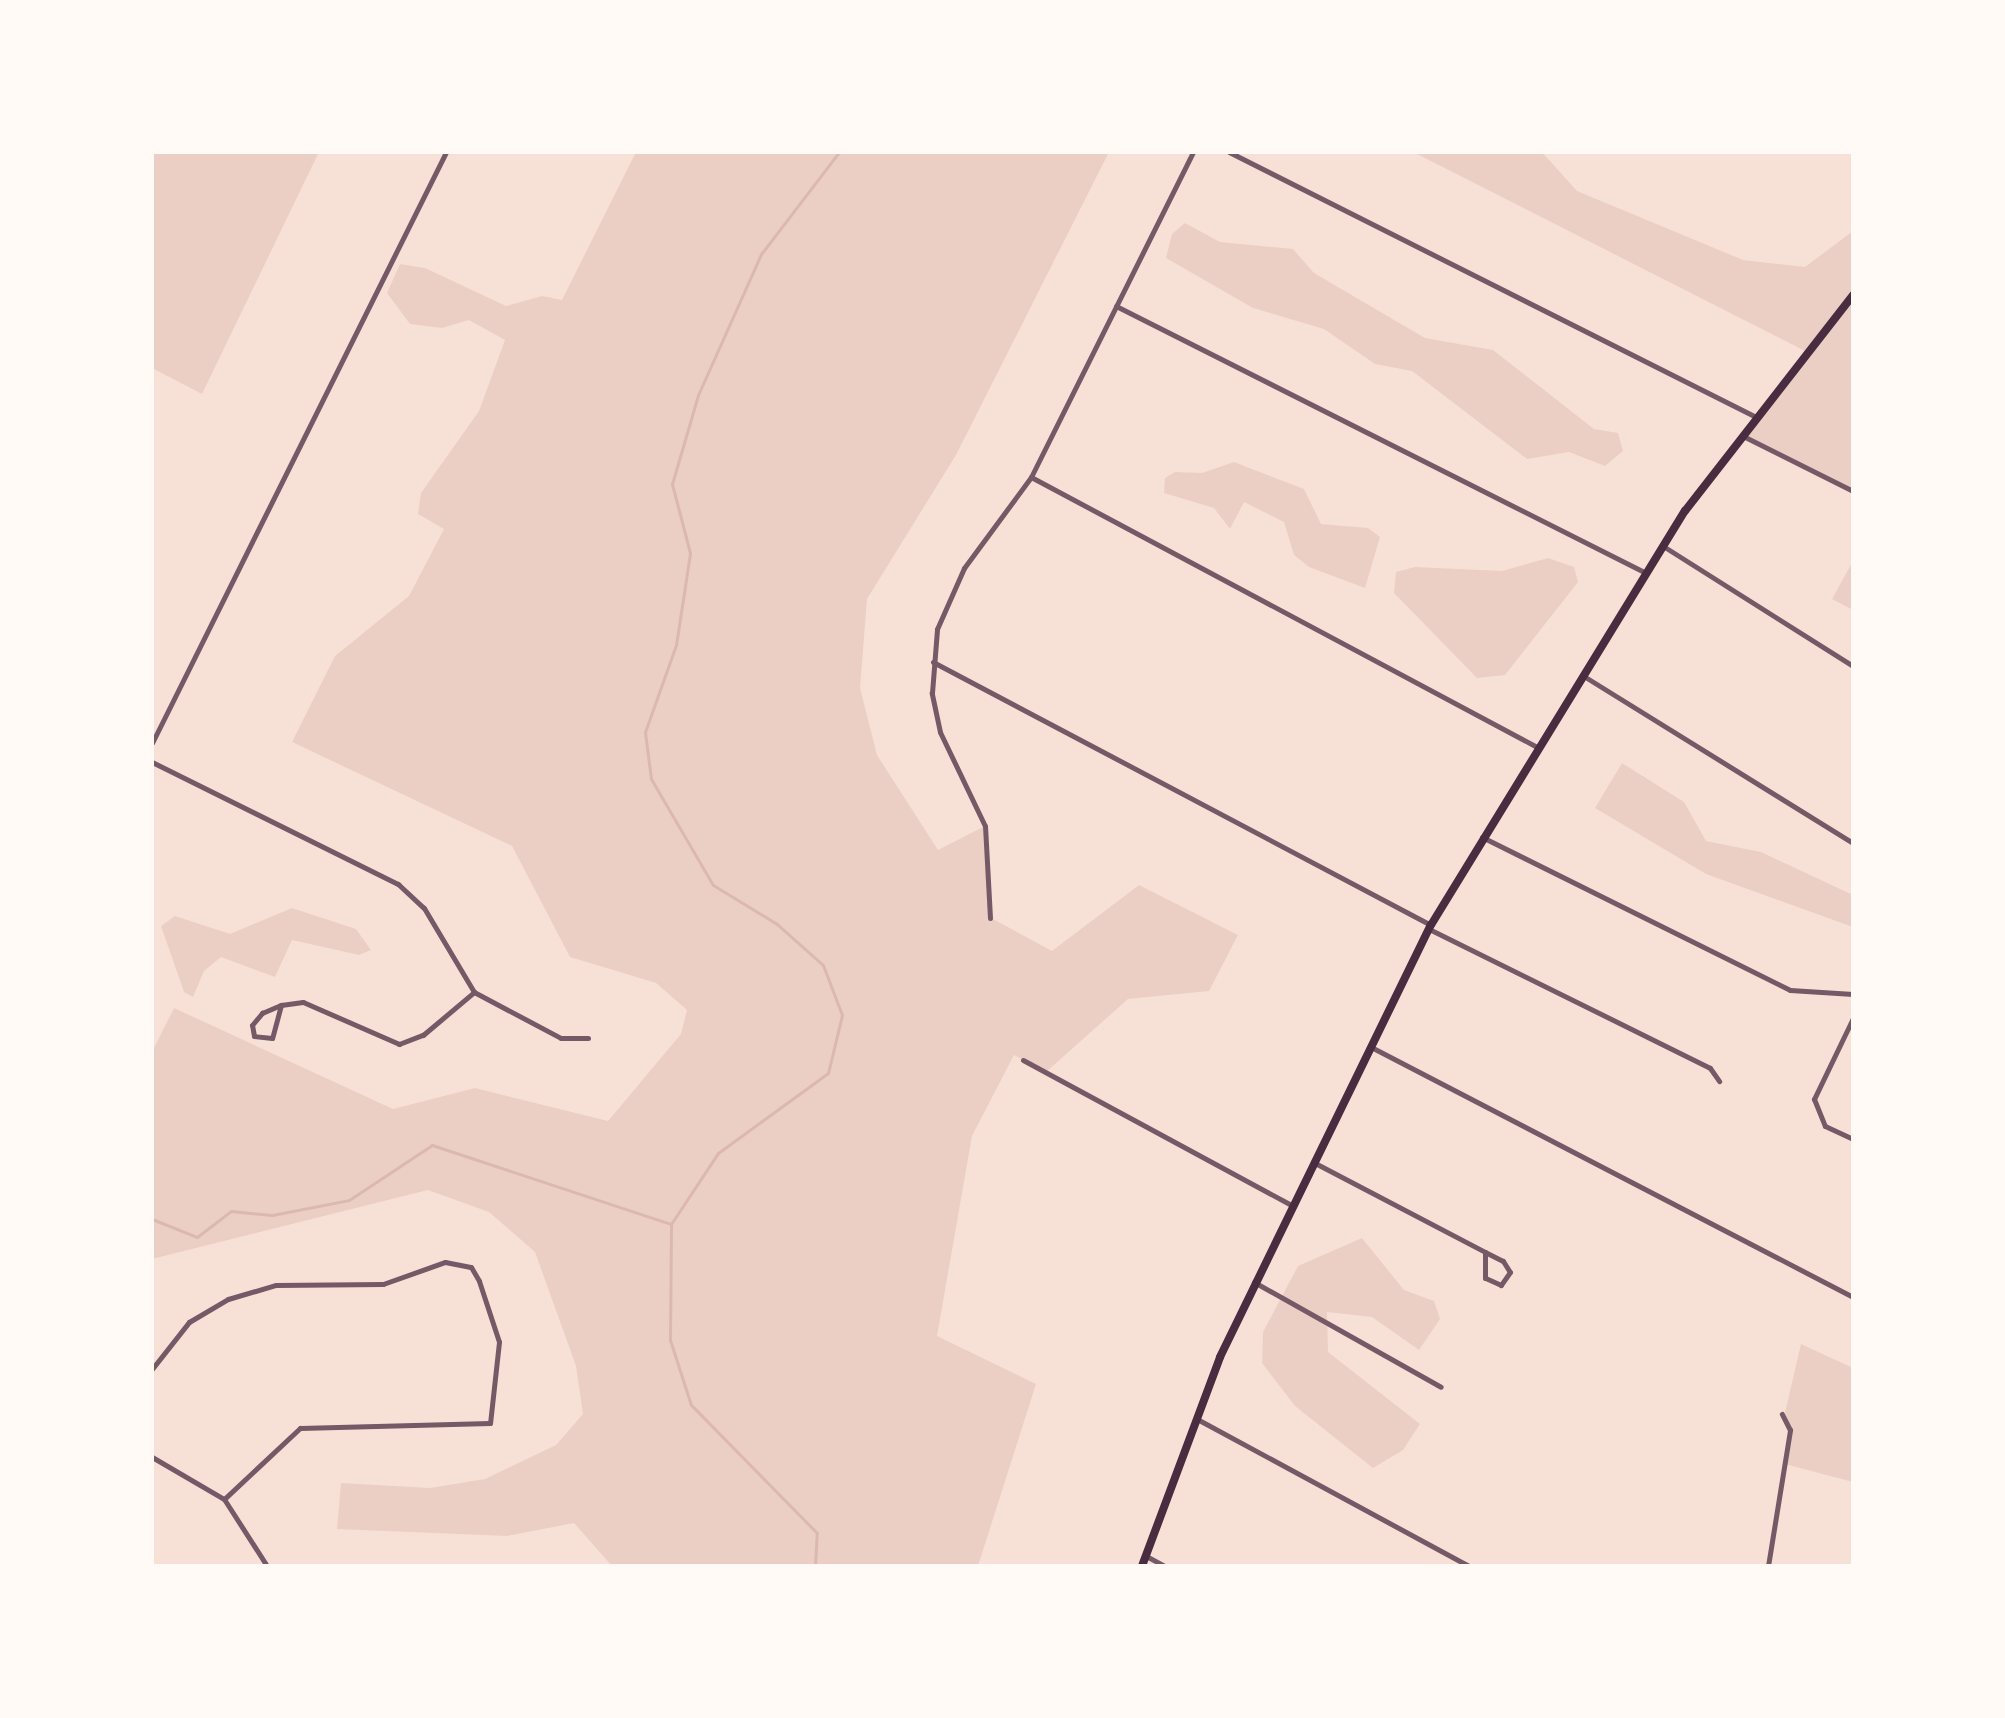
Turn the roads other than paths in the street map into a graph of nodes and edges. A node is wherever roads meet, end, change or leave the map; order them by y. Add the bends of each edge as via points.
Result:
1 (446, 152) edge
2 (1193, 152) edge
3 (1229, 152) edge
4 (1853, 295) edge
5 (1116, 306) junction
6 (1756, 417) junction
7 (1741, 435) junction
8 (1031, 477) junction
9 (1853, 491) edge
10 (1663, 546) junction
11 (1646, 573) junction
12 (933, 662) junction
13 (1853, 666) edge
14 (1582, 675) junction
15 (152, 743) edge
16 (1537, 747) junction
17 (152, 762) edge
18 (1482, 837) junction
19 (1853, 843) edge
20 (990, 918) dead end
21 (1430, 927) junction
22 (474, 992) junction
23 (1853, 994) edge
24 (281, 1005) junction
25 (1853, 1018) edge
26 (588, 1038) dead end
27 (1370, 1047) junction
28 (1023, 1060) dead end
29 (1719, 1081) dead end
30 (1853, 1139) edge
31 (1313, 1162) junction
32 (1291, 1205) junction
33 (1485, 1252) junction
34 (1254, 1282) junction
35 (1853, 1297) edge
36 (152, 1369) edge
37 (1441, 1387) dead end
38 (1782, 1414) dead end
39 (1197, 1419) junction
40 (152, 1457) edge
41 (224, 1499) junction
42 (1146, 1556) junction
43 (267, 1566) edge
44 (1142, 1566) edge
45 (1165, 1566) edge
46 (1469, 1566) edge
47 (1768, 1566) edge

1 - 15 street
2 - 5 street
3 - 6 street
4 - 6 main road
5 - 8 street
5 - 11 street
6 - 7 main road
7 - 9 street
7 - 10 main road
8 - 12 street via 964,568 937,629
8 - 16 street
10 - 11 main road
10 - 13 street
11 - 14 main road
12 - 20 street via 940,732 985,826
12 - 21 street
14 - 16 main road
14 - 19 street
16 - 18 main road
17 - 22 street via 405,889
18 - 21 main road
18 - 23 street via 1790,990
21 - 27 main road
21 - 29 street via 1710,1068
22 - 24 street via 423,1035 399,1044 312,1004
22 - 26 street via 561,1038
24 - 24 street via 253,1022 254,1036 272,1038
25 - 30 street via 1814,1099 1825,1126
27 - 31 main road
27 - 35 street
28 - 32 street
31 - 32 main road
31 - 33 street
32 - 34 main road
33 - 33 street via 1485,1278 1501,1285 1509,1268
34 - 37 street
34 - 39 main road
36 - 41 street via 189,1322 228,1299 276,1285 383,1284 458,1262 479,1281 499,1342 496,1411 477,1428 300,1428
38 - 47 street via 1790,1430
39 - 42 main road
39 - 46 street
40 - 41 street
41 - 43 street
42 - 44 main road
42 - 45 street

